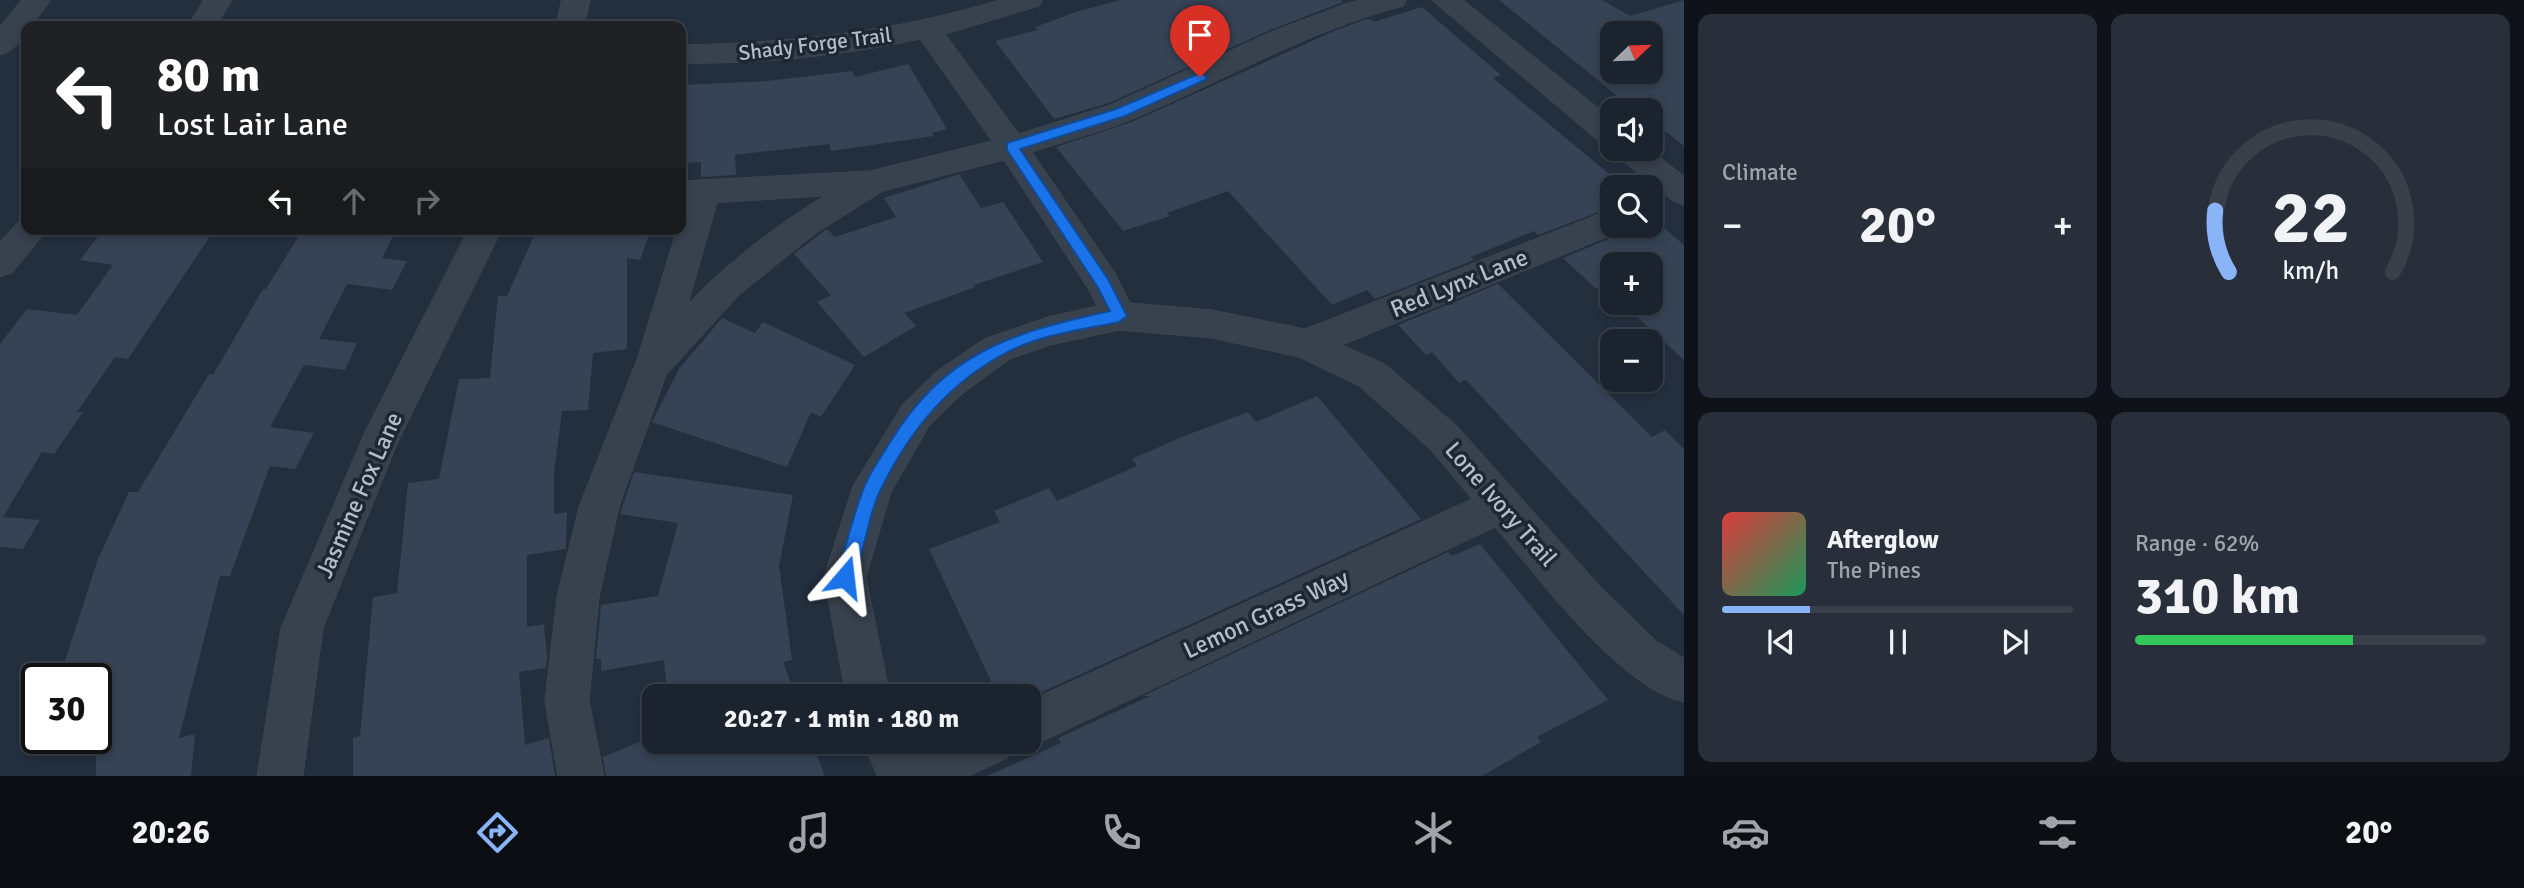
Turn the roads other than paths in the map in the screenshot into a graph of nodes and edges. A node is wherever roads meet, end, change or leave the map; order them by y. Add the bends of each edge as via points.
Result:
1 (37, 0) edge
2 (218, 0) edge
3 (576, 0) edge
4 (1029, 0) edge
5 (1393, 0) edge
6 (1446, 0) edge
7 (205, 21) edge
8 (571, 21) edge
9 (928, 29) junction
10 (0, 46) edge
11 (686, 54) edge
12 (1600, 125) edge
13 (1012, 147) junction
14 (1644, 161) edge
15 (873, 182) junction
16 (693, 193) edge
17 (1684, 193) edge
18 (1663, 201) edge
19 (686, 222) edge
20 (1600, 227) edge
21 (27, 235) edge
22 (483, 235) edge
23 (683, 235) edge
24 (0, 264) edge
25 (1119, 316) junction
26 (1306, 344) junction
27 (651, 368) junction
28 (1502, 504) junction
29 (1684, 680) edge
30 (866, 684) edge
31 (1041, 718) edge
32 (892, 754) edge
33 (965, 754) edge
34 (280, 776) edge
35 (581, 776) edge
36 (902, 776) edge
37 (918, 776) edge

1 - 10 street
2 - 7 street
3 - 8 street
4 - 9 street, Shady Forge Trail
5 - 13 street via 1281,38 1121,112
6 - 12 street
9 - 11 street, Shady Forge Trail via 842,45
9 - 13 street
13 - 15 street
13 - 25 street via 1103,283
14 - 17 street
15 - 16 street
15 - 27 street via 804,225 727,285
16 - 19 street
17 - 18 street
20 - 26 street, Red Lynx Lane
21 - 24 street
22 - 34 street, Jasmine Fox Lane via 379,444 302,628
23 - 27 street
25 - 26 street, Lone Ivory Trail via 1213,324
25 - 30 street, Lone Ivory Trail via 1048,331 997,349 950,382 916,415 873,486 845,577
26 - 28 street, Lone Ivory Trail via 1373,375 1444,438
27 - 35 street via 599,507 578,597 567,701
28 - 29 street, Lone Ivory Trail via 1582,597 1641,656 1670,677
28 - 31 street, Lemon Grass Way
32 - 36 street
33 - 37 street

